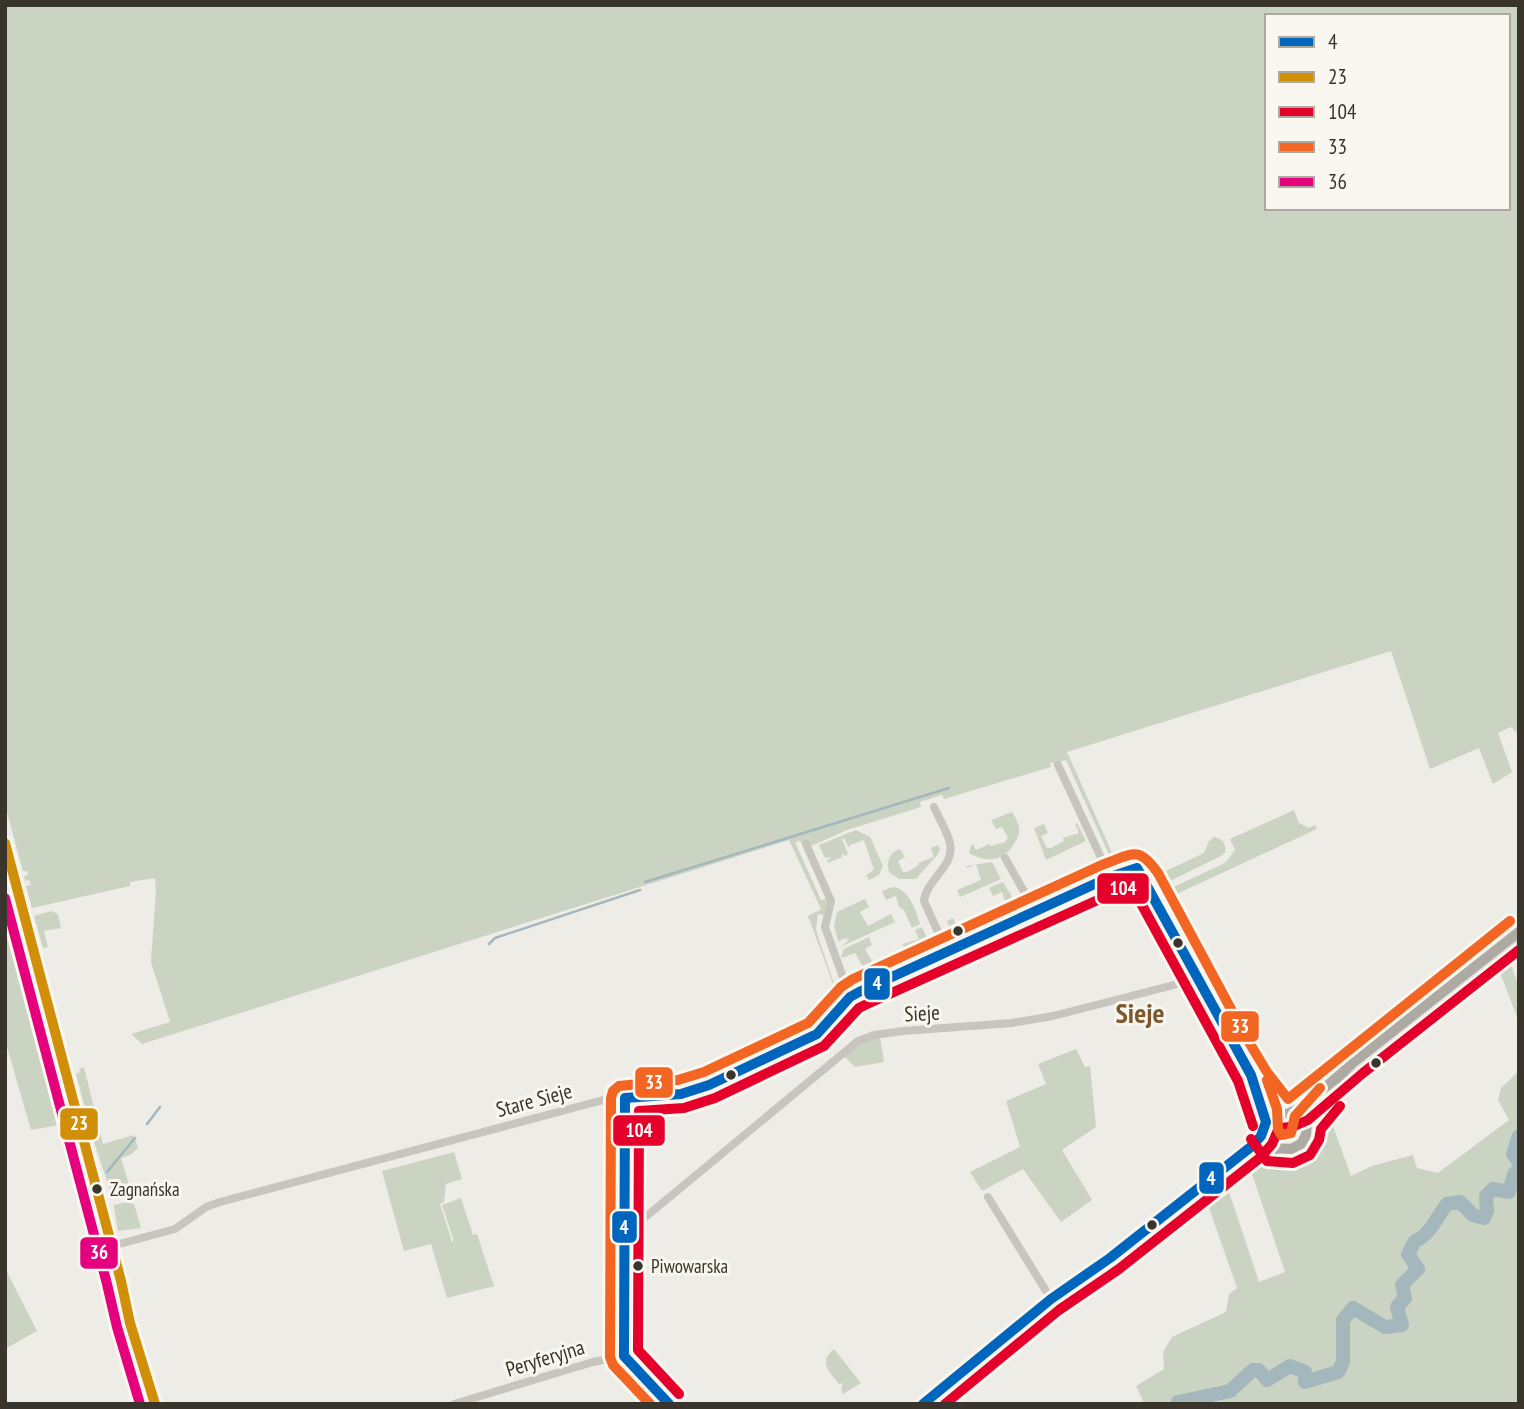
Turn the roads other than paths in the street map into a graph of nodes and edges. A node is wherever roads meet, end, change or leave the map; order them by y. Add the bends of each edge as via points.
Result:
1 (1058, 765) dead end
2 (934, 807) dead end
3 (5, 842) edge
4 (806, 844) dead end
5 (1005, 858) dead end
6 (1110, 877) junction
7 (1035, 911) junction
8 (1519, 932) edge
9 (1519, 946) edge
10 (947, 951) junction
11 (1198, 979) junction
12 (850, 997) junction
13 (1251, 1075) junction
14 (625, 1098) junction
15 (1285, 1114) junction
16 (1264, 1127) junction
17 (1306, 1128) junction
18 (1278, 1149) junction
19 (988, 1197) dead end
20 (625, 1223) junction
21 (112, 1246) junction
22 (1051, 1299) junction
23 (624, 1356) junction
24 (155, 1404) edge
25 (454, 1404) edge
26 (669, 1404) edge
27 (923, 1404) edge
28 (939, 1404) edge

1 - 6 street
2 - 10 street via 950,841 950,854 924,901
3 - 21 street
4 - 12 street via 831,901 825,927
5 - 7 street
6 - 7 street, Stare Sieje
6 - 11 street, Stare Sieje via 1137,868
7 - 10 street, Stare Sieje
8 - 15 main road via 1300,1109
9 - 17 main road via 1343,1085 1315,1112
10 - 12 street, Stare Sieje
11 - 13 street
11 - 20 street, Sieje via 1053,1016 903,1031 858,1041 636,1224
12 - 14 street, Stare Sieje via 817,1034 720,1080 681,1094
13 - 15 street
13 - 16 street
14 - 20 street
14 - 21 street, Stare Sieje via 607,1099 220,1202 175,1229
15 - 16 main road via 1272,1116
15 - 17 main road via 1298,1116
16 - 18 main road via 1270,1145
16 - 22 main road via 1245,1152
17 - 18 main road via 1304,1140 1296,1147
18 - 28 main road via 1226,1179
19 - 22 street
20 - 23 street
21 - 24 street
22 - 27 main road
23 - 25 street, Peryferyjna
23 - 26 street

